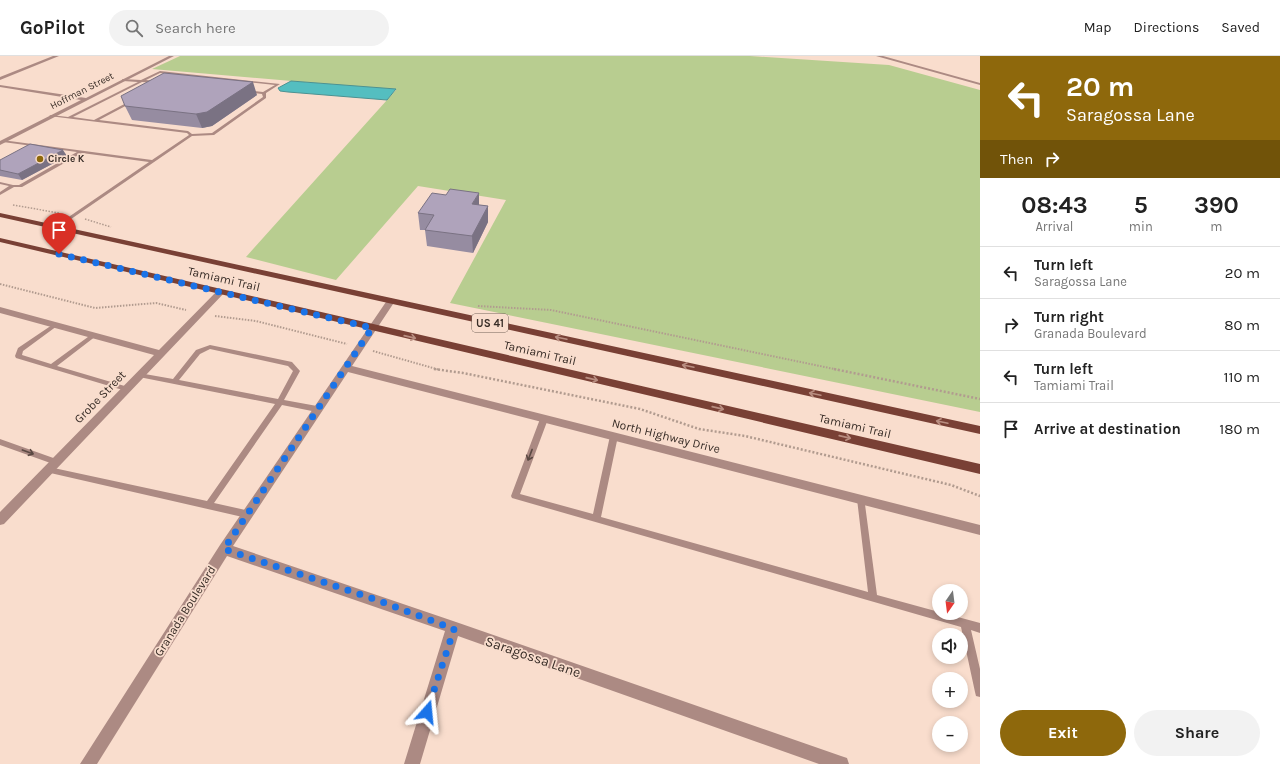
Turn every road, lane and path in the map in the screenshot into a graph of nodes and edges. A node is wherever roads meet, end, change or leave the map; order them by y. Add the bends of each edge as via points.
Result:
1 (57, 56) edge
2 (172, 56) edge
3 (878, 56) edge
4 (893, 56) edge
5 (0, 79) edge
6 (980, 79) edge
7 (123, 80) junction
8 (141, 82) junction
9 (160, 83) edge
10 (980, 84) edge
11 (0, 86) edge
12 (242, 91) edge
13 (264, 93) junction
14 (85, 99) junction
15 (134, 100) edge
16 (51, 116) junction
17 (69, 118) junction
18 (95, 121) junction
19 (191, 135) junction
20 (1, 142) edge
21 (82, 151) junction
22 (154, 161) junction
23 (0, 183) edge
24 (14, 186) junction
25 (0, 194) edge
26 (9, 205) dead end
27 (0, 215) edge
28 (74, 215) junction
29 (56, 227) junction
30 (114, 228) dead end
31 (0, 240) edge
32 (0, 284) edge
33 (221, 292) junction
34 (391, 301) junction
35 (471, 305) dead end
36 (0, 310) edge
37 (200, 312) junction
38 (55, 325) junction
39 (372, 328) junction
40 (94, 335) junction
41 (359, 347) junction
42 (161, 354) junction
43 (52, 366) junction
44 (345, 368) junction
45 (139, 375) junction
46 (174, 382) junction
47 (126, 389) junction
48 (980, 399) edge
49 (280, 402) junction
50 (317, 409) junction
51 (544, 419) junction
52 (980, 430) edge
53 (614, 436) junction
54 (0, 442) edge
55 (53, 466) junction
56 (980, 469) edge
57 (980, 496) edge
58 (861, 499) junction
59 (208, 506) junction
60 (247, 514) junction
61 (596, 519) junction
62 (0, 520) edge
63 (980, 530) edge
64 (224, 549) junction
65 (872, 598) junction
66 (965, 624) junction
67 (980, 628) edge
68 (454, 629) junction
69 (980, 692) edge
70 (88, 764) edge
71 (412, 764) edge
72 (841, 764) edge

1 - 5 street
2 - 7 street, Hoffman Street
3 - 10 street
4 - 6 street
7 - 8 lane
7 - 14 street, Hoffman Street
8 - 9 lane
8 - 13 lane via 163,72 278,84
8 - 17 lane
11 - 14 street
12 - 13 lane
13 - 19 lane via 265,97 213,134
14 - 16 street, Hoffman Street
15 - 18 lane
16 - 17 lane
16 - 20 street, Hoffman Street
17 - 18 lane
18 - 19 lane via 188,132
19 - 22 lane
20 - 21 lane
21 - 22 lane
21 - 24 lane via 20,186
22 - 28 lane
23 - 24 lane
24 - 25 lane
26 - 28 path
27 - 29 main road, Tamiami Trail / US 41
28 - 29 lane
28 - 30 path
29 - 34 main road, Tamiami Trail / US 41
31 - 33 main road, Tamiami Trail
32 - 37 path via 94,308 156,303
33 - 37 street, Grobe Street
33 - 39 main road, Tamiami Trail
34 - 39 street, Granada Boulevard
52 -> 34 main road, Tamiami Trail / US 41
35 - 48 path via 551,310
36 - 38 street
37 - 41 path via 256,321
37 - 42 street, Grobe Street
38 - 40 street
38 - 43 lane via 20,350 18,356
39 - 41 street, Granada Boulevard
39 -> 56 main road, Tamiami Trail
40 - 42 street
40 - 43 lane
41 - 44 street, Granada Boulevard
41 - 57 path via 435,370 464,373 640,410 699,429 768,441 951,485
42 - 45 street, Grobe Street
43 - 47 lane
44 - 50 street, Granada Boulevard
44 - 51 street, North Highway Drive
45 - 46 lane
45 - 47 street, Grobe Street
46 - 49 lane
46 - 49 lane via 198,352 210,347 290,364 297,371
47 - 55 street, Grobe Street
49 - 50 lane
49 - 59 lane
50 - 60 street, Granada Boulevard
51 - 53 street, North Highway Drive
51 -> 61 lane via 515,496
53 - 58 street, North Highway Drive
53 - 61 lane
54 -> 55 lane
55 - 59 lane
55 - 62 street, Grobe Street
58 - 63 street, North Highway Drive
58 - 65 lane
59 - 60 lane
60 - 64 street, Granada Boulevard
61 - 65 lane
64 - 68 street, Saragossa Lane via 377,600
64 - 70 street, Granada Boulevard
65 - 66 lane
66 - 67 lane
66 - 69 lane
68 - 71 street
68 - 72 street, Saragossa Lane

